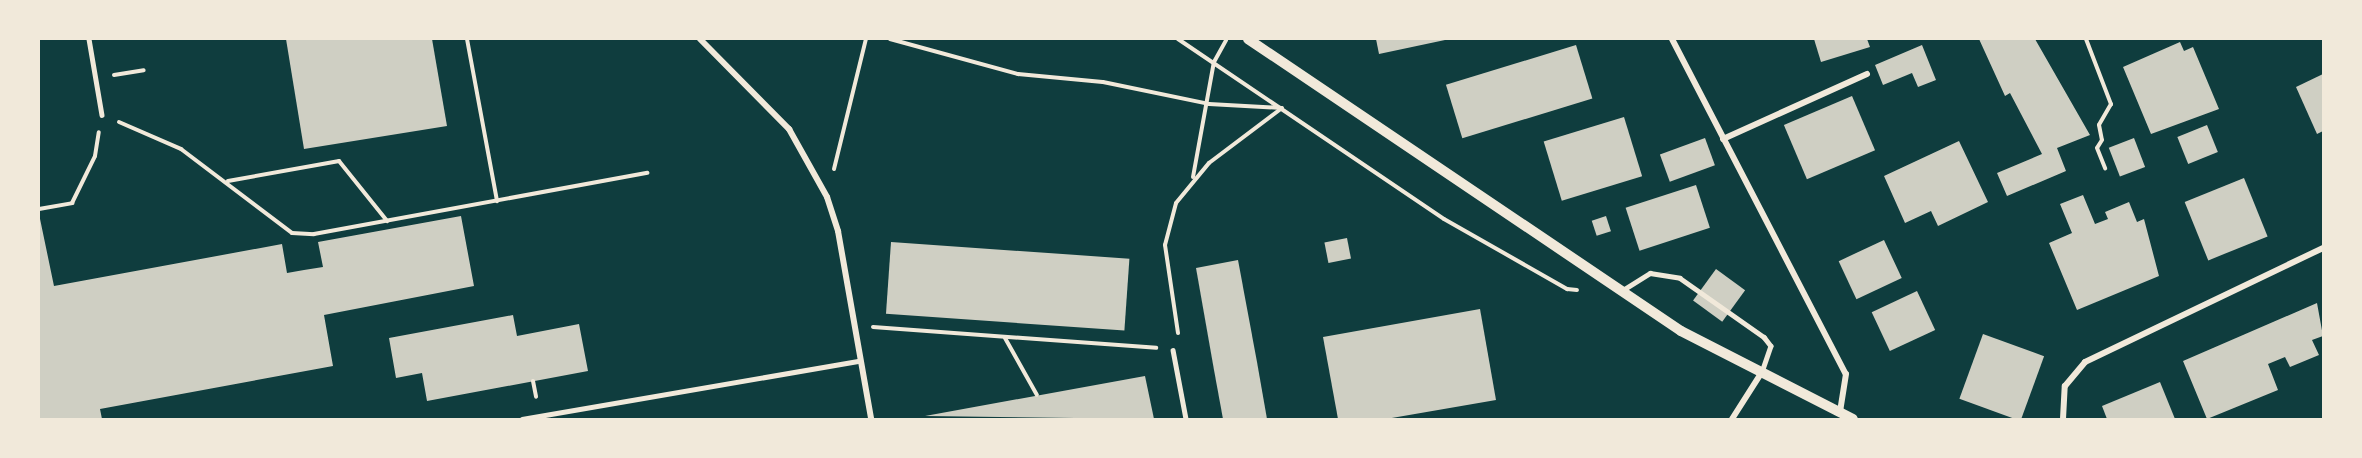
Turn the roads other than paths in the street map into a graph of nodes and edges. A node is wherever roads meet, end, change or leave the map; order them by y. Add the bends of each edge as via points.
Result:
1 (89, 39) edge
2 (700, 39) edge
3 (1248, 39) edge
4 (1672, 39) edge
5 (1867, 74) dead end
6 (102, 115) road end
7 (1723, 139) junction
8 (2323, 248) edge
9 (1621, 292) junction
10 (1173, 350) road end
11 (859, 361) junction
12 (1760, 375) junction
13 (1840, 414) junction
14 (522, 419) edge
15 (871, 419) edge
16 (1186, 419) edge
17 (1732, 419) edge
18 (1853, 419) edge
19 (2063, 419) edge

1 - 6 lane
2 - 11 street via 731,64 789,129 827,197 838,231
3 - 9 street
4 - 7 street
5 - 7 street
7 - 13 street via 1846,374
8 - 19 street via 2085,362 2065,386
9 - 12 street
9 - 12 lane via 1650,273 1680,278 1764,337 1771,346
10 - 16 lane
11 - 14 lane
11 - 15 street
12 - 13 street
12 - 17 street
13 - 18 street

